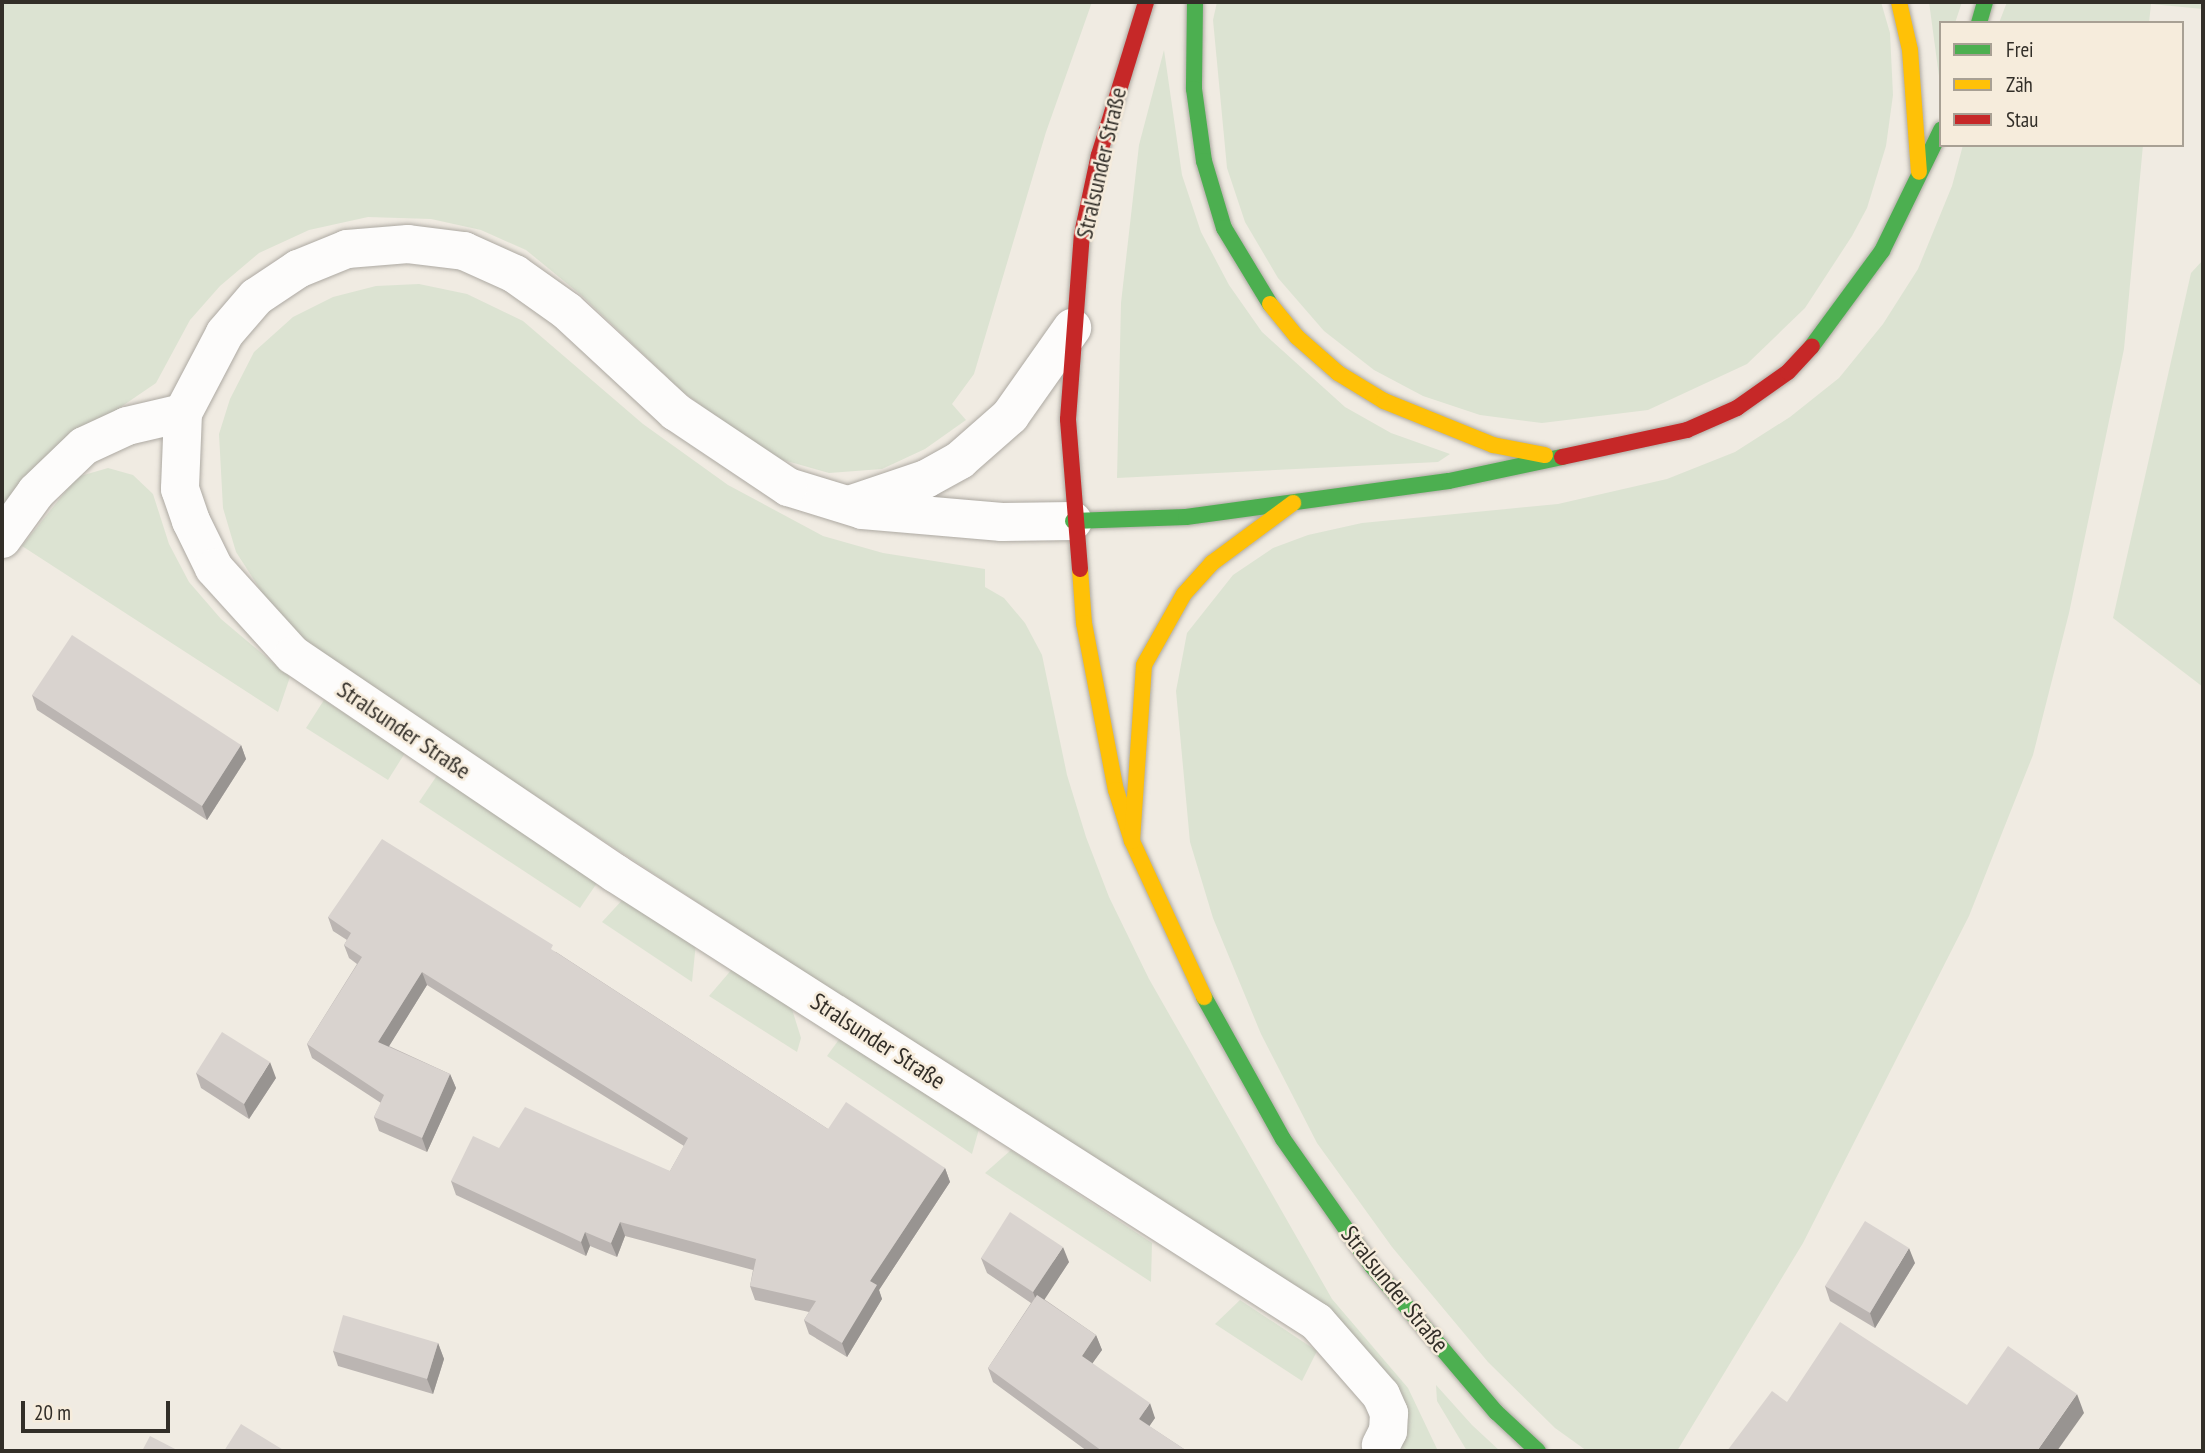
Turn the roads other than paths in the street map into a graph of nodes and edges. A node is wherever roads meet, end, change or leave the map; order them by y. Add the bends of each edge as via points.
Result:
1 (1146, 2) edge
2 (1195, 2) edge
3 (1899, 2) edge
4 (1985, 2) edge
5 (1980, 21) edge
6 (1939, 134) edge
7 (1919, 172) junction
8 (1072, 328) junction
9 (183, 412) junction
10 (1561, 458) junction
11 (1294, 502) junction
12 (847, 506) junction
13 (1073, 521) junction
14 (2, 539) edge
15 (1132, 841) junction
16 (1381, 1446) dead end
17 (1538, 1451) edge

1 - 8 main road, Stralsunder Straße via 1099,155 1082,234
2 - 10 main road via 1194,89 1204,161 1224,228 1254,283 1297,337 1338,373 1384,401 1493,445
3 - 7 main road via 1910,50
4 - 5 main road
6 - 7 main road
7 - 10 main road via 1882,251 1833,322 1788,372 1737,408 1687,430
8 - 12 street, Stralsunder Straße via 1010,416 960,460 926,480
8 - 13 main road, Stralsunder Straße via 1068,419
9 - 12 street, Stralsunder Straße via 225,333 256,297 298,269 347,249 408,244 464,251 515,274 567,311 676,412 732,454 788,487
9 - 14 street via 127,426 84,446 36,492
9 - 16 street, Stralsunder Straße via 180,489 191,521 214,568 293,655 615,873 1317,1322 1381,1395 1389,1413
10 - 11 main road via 1449,481
11 - 13 main road via 1186,517
11 - 15 main road via 1212,563 1184,594 1144,665
12 - 13 street, Stralsunder Straße via 936,518
13 - 15 main road, Stralsunder Straße via 1099,710
15 - 17 main road, Stralsunder Straße via 1216,1023 1283,1139 1372,1266 1496,1412

